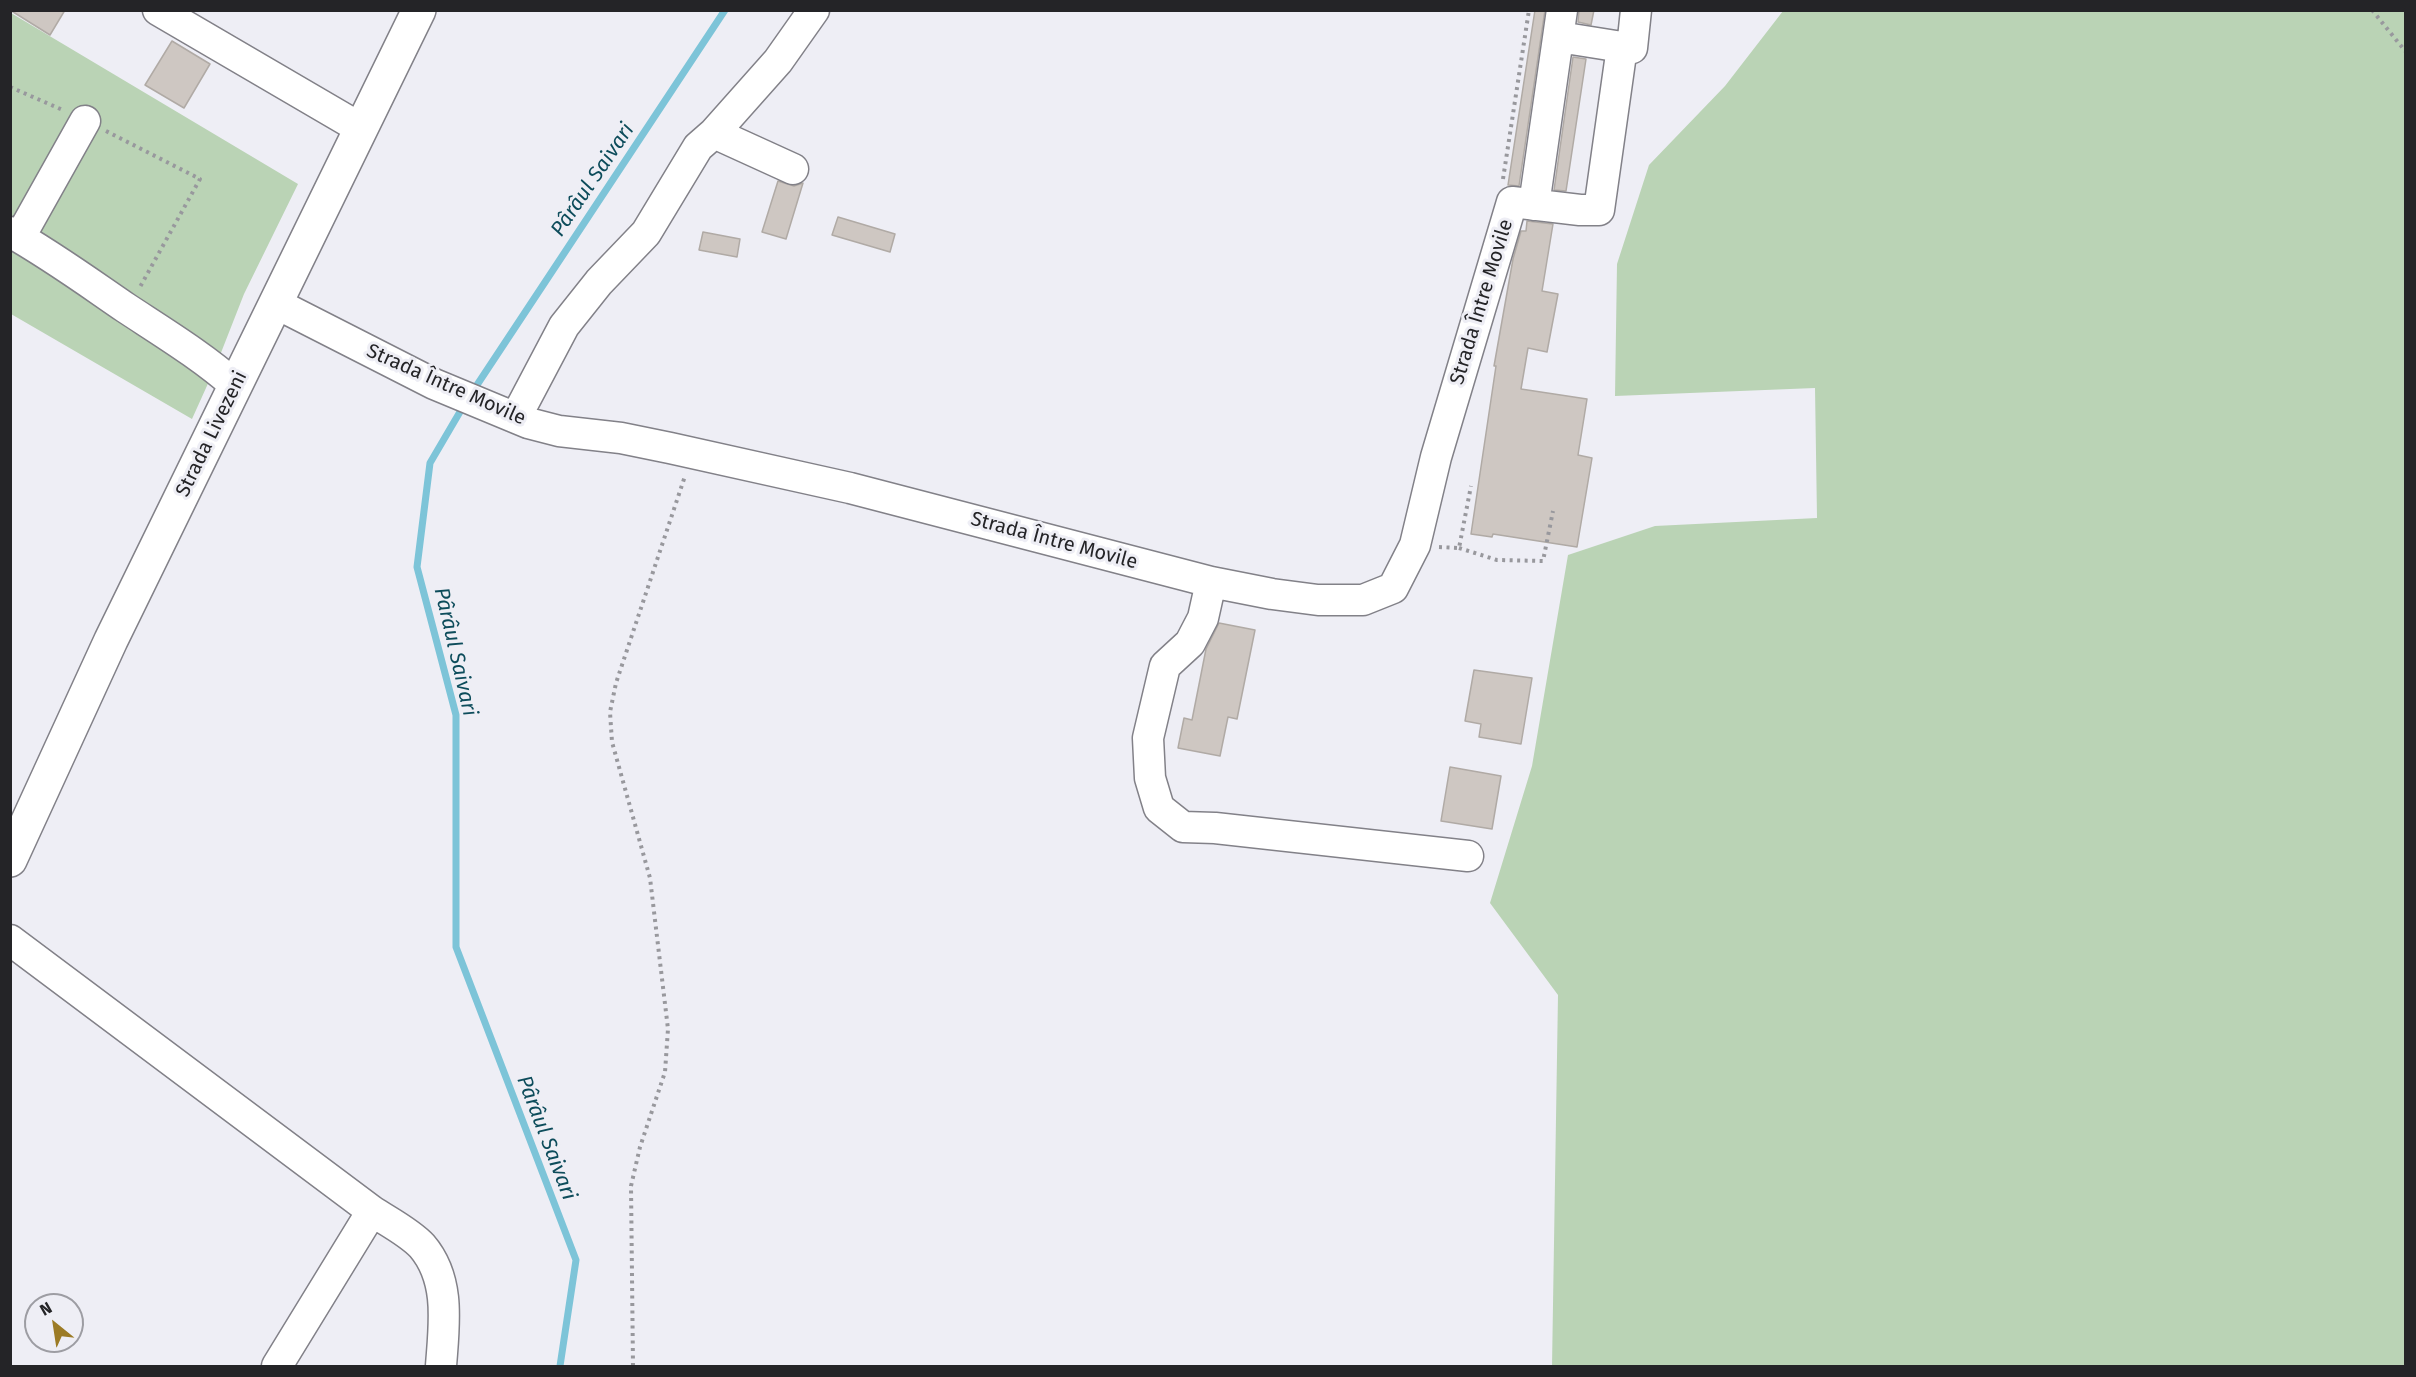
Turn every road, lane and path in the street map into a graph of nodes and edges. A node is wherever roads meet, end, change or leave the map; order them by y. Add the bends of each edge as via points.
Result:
1 (158, 10) edge
2 (419, 10) edge
3 (814, 10) edge
4 (1529, 10) edge
5 (1636, 10) edge
6 (2372, 10) edge
7 (1561, 24) edge
8 (1623, 47) junction
9 (2406, 52) edge
10 (10, 87) edge
11 (85, 121) junction
12 (360, 128) junction
13 (714, 134) junction
14 (793, 169) dead end
15 (1523, 204) junction
16 (15, 234) edge
17 (275, 303) junction
18 (127, 309) junction
19 (236, 386) junction
20 (503, 412) junction
21 (692, 453) junction
22 (1471, 486) dead end
23 (1553, 511) dead end
24 (1415, 544) junction
25 (1459, 548) junction
26 (1211, 582) junction
27 (1468, 856) dead end
28 (10, 860) edge
29 (10, 940) edge
30 (372, 1210) junction
31 (277, 1366) edge
32 (441, 1366) edge
33 (633, 1366) edge

1 - 12 street
2 - 12 main road, Strada Livezeni
3 - 13 street via 778,61
4 - 15 path via 1501,193
5 - 8 street via 1632,48
6 - 9 path
7 - 8 street
7 - 15 street
8 - 15 street, Strada Între Movile via 1599,210
10 - 11 path
11 - 16 street
11 - 18 path via 201,179
12 - 17 main road, Strada Livezeni
13 - 14 street
13 - 20 street via 698,147 646,233 599,282
15 - 24 street, Strada Între Movile via 1436,457
16 - 18 street
17 - 19 main road, Strada Livezeni
17 - 20 street, Strada Între Movile via 434,384
18 - 19 street via 198,355
19 - 28 main road, Strada Livezeni via 111,640
20 - 21 street, Strada Între Movile via 560,431 621,438
21 - 26 street, Strada Între Movile via 850,488
21 - 33 path via 616,683 610,712 612,742 650,878 668,1029 665,1072 631,1186
22 - 25 path
23 - 25 path via 1543,561 1497,560
24 - 25 path
24 - 26 street, Strada Între Movile via 1393,588 1363,600 1318,600
26 - 27 street via 1203,618 1190,643 1165,666 1148,738 1150,778 1159,808 1183,827
29 - 30 street
30 - 31 street
30 - 32 street via 420,1244 441,1281 445,1310

